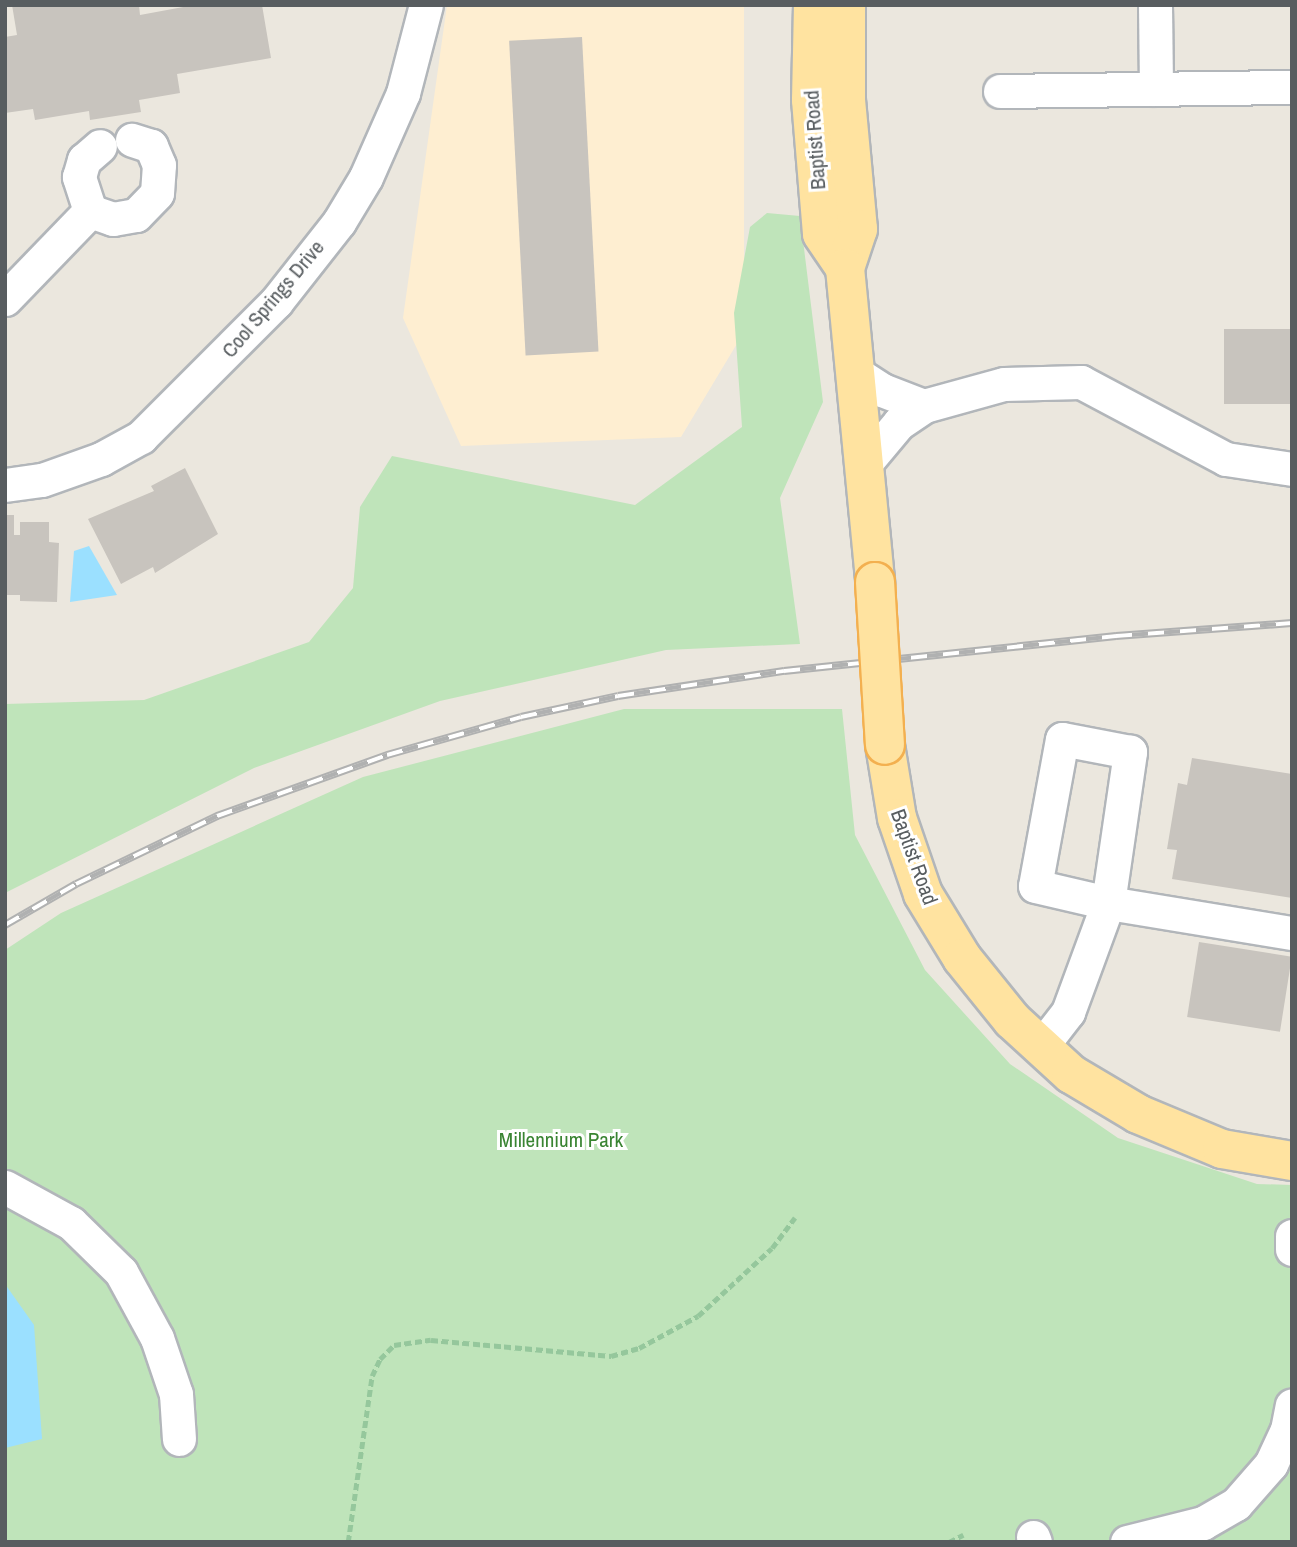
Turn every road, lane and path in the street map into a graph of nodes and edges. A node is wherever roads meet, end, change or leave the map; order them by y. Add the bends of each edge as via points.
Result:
1 (426, 5) edge
2 (813, 5) edge
3 (846, 5) edge
4 (1155, 5) edge
5 (1292, 87) edge
6 (1156, 89) junction
7 (1000, 91) dead end
8 (132, 140) dead end
9 (100, 146) dead end
10 (90, 211) junction
11 (845, 268) junction
12 (5, 299) edge
13 (853, 371) junction
14 (924, 406) junction
15 (863, 466) junction
16 (1292, 469) edge
17 (5, 485) edge
18 (1108, 903) junction
19 (1292, 933) edge
20 (1040, 1048) junction
21 (1292, 1161) edge
22 (5, 1186) edge
23 (795, 1218) dead end
24 (1292, 1236) edge
25 (1292, 1249) edge
26 (1292, 1405) edge
27 (179, 1439) dead end
28 (1281, 1469) edge
29 (963, 1535) dead end
30 (348, 1542) edge
31 (949, 1542) edge
32 (1127, 1542) edge

1 - 17 street, Cool Springs Drive via 403,93 366,177 339,222 276,302 141,437 102,459 42,480
2 - 11 main road, Baptist Road via 811,100 822,234
3 - 11 main road, Baptist Road via 846,100 858,229
4 - 6 street
5 - 6 street
6 - 7 street
8 - 10 street via 151,146 159,164 157,193 136,215 113,219
9 - 10 street via 84,160 79,177
10 - 12 street
11 - 13 main road, Baptist Road
13 - 14 street via 882,390
13 - 15 main road, Baptist Road
14 - 15 street via 899,423
14 - 16 street via 1004,384 1082,382 1226,459
15 - 20 main road, Baptist Road, bridge via 885,745 897,818 923,894 962,958
18 - 18 street via 1130,752 1062,739 1035,886
18 - 19 street
18 - 20 street via 1068,1012
20 - 21 main road, Baptist Road via 1071,1074 1138,1114 1222,1149
22 - 27 street via 71,1223 121,1272 157,1338 176,1394
23 - 30 path via 772,1248 698,1316 639,1348 611,1356 431,1340 394,1345 372,1376
24 - 25 street
26 - 28 street
28 - 32 street via 1203,1523
29 - 31 path

